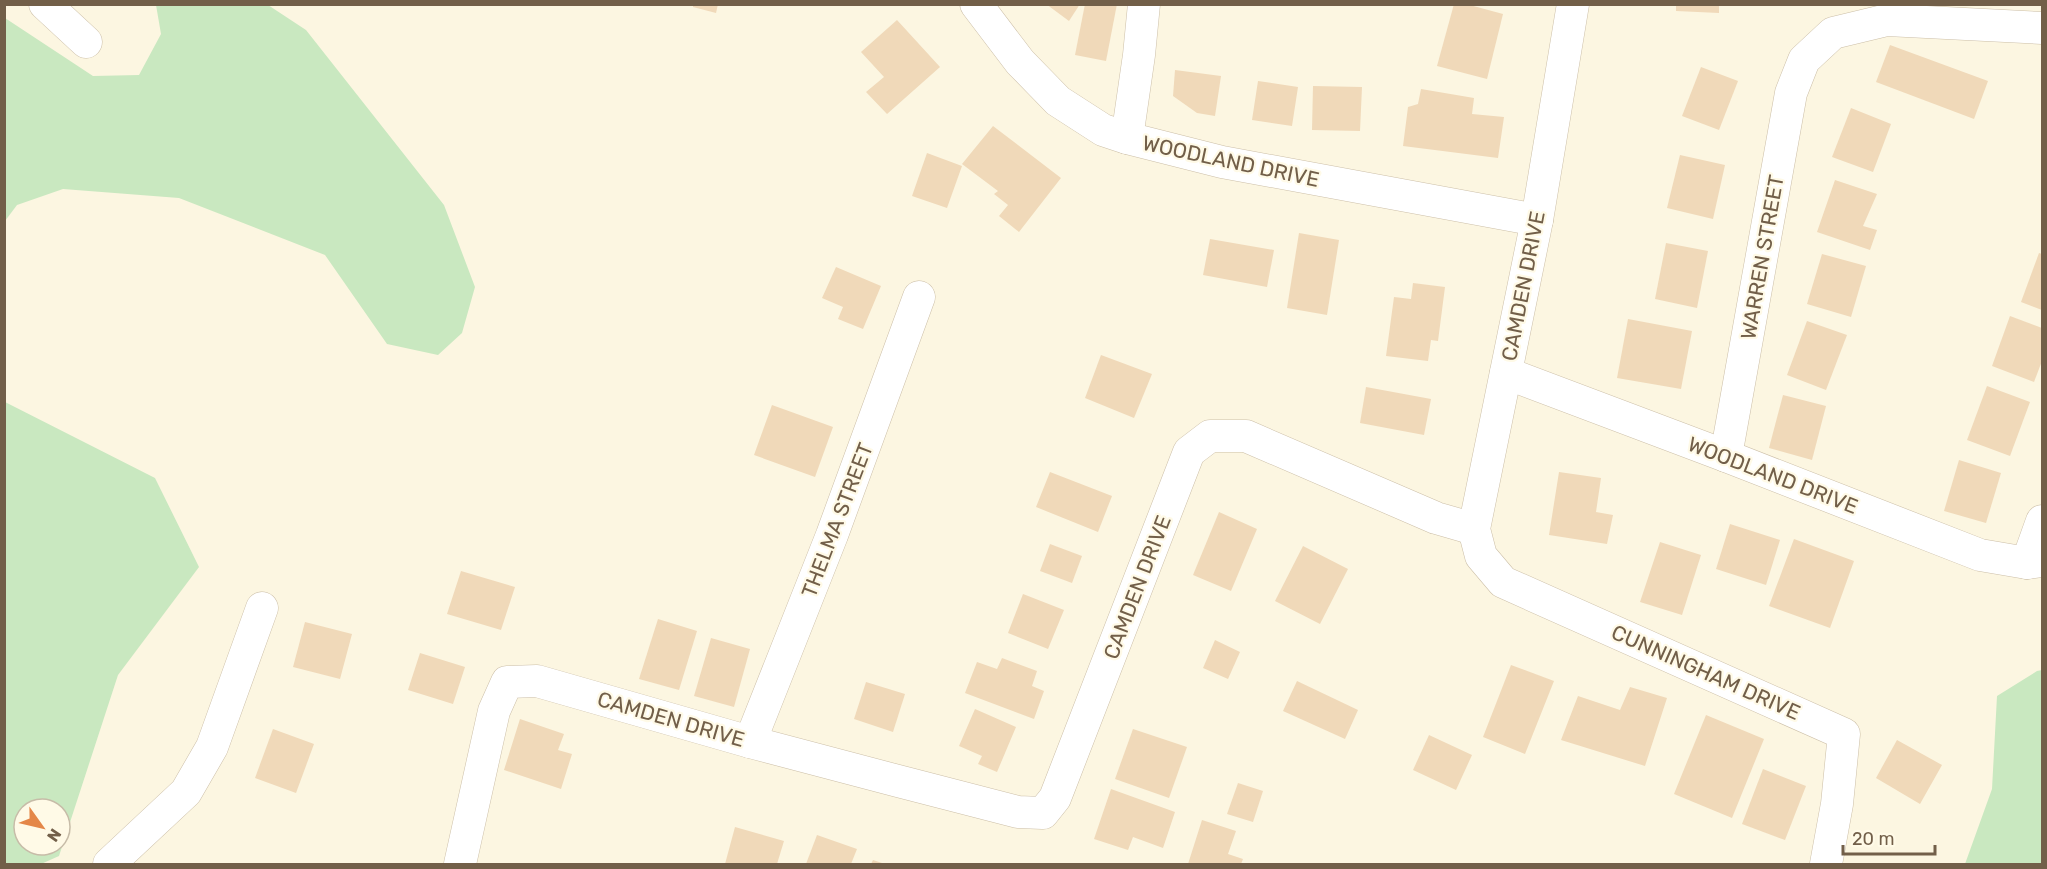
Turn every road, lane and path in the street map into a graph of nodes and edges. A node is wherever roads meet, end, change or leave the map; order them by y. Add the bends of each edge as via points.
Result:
1 (45, 4) edge
2 (976, 4) edge
3 (1144, 4) edge
4 (1573, 4) edge
5 (2043, 28) edge
6 (86, 42) dead end
7 (1127, 138) junction
8 (1537, 220) junction
9 (919, 297) dead end
10 (1506, 373) junction
11 (1726, 456) junction
12 (2043, 521) edge
13 (1474, 529) junction
14 (2035, 562) edge
15 (262, 608) dead end
16 (750, 742) junction
17 (109, 864) edge
18 (460, 864) edge
19 (1826, 864) edge

1 - 6 street
2 - 7 street, WOODLAND DRIVE via 1020,62 1058,101 1103,130
3 - 7 street
4 - 8 street, CAMDEN DRIVE
5 - 11 street, WARREN STREET via 1887,20 1833,33 1804,60 1791,93
7 - 8 street, WOODLAND DRIVE via 1222,162
8 - 10 street, CAMDEN DRIVE
9 - 16 street, THELMA STREET via 832,535
10 - 11 street, WOODLAND DRIVE
10 - 13 street, CAMDEN DRIVE
11 - 14 street, WOODLAND DRIVE via 1980,555
12 - 14 street
13 - 16 street, CAMDEN DRIVE via 1436,518 1246,436 1210,436 1189,452 1055,798 1043,813 1018,812
13 - 19 street, CUNNINGHAM DRIVE via 1481,556 1503,582 1844,734
15 - 17 street via 212,747 186,792
16 - 18 street, CAMDEN DRIVE via 537,681 507,682 494,711

